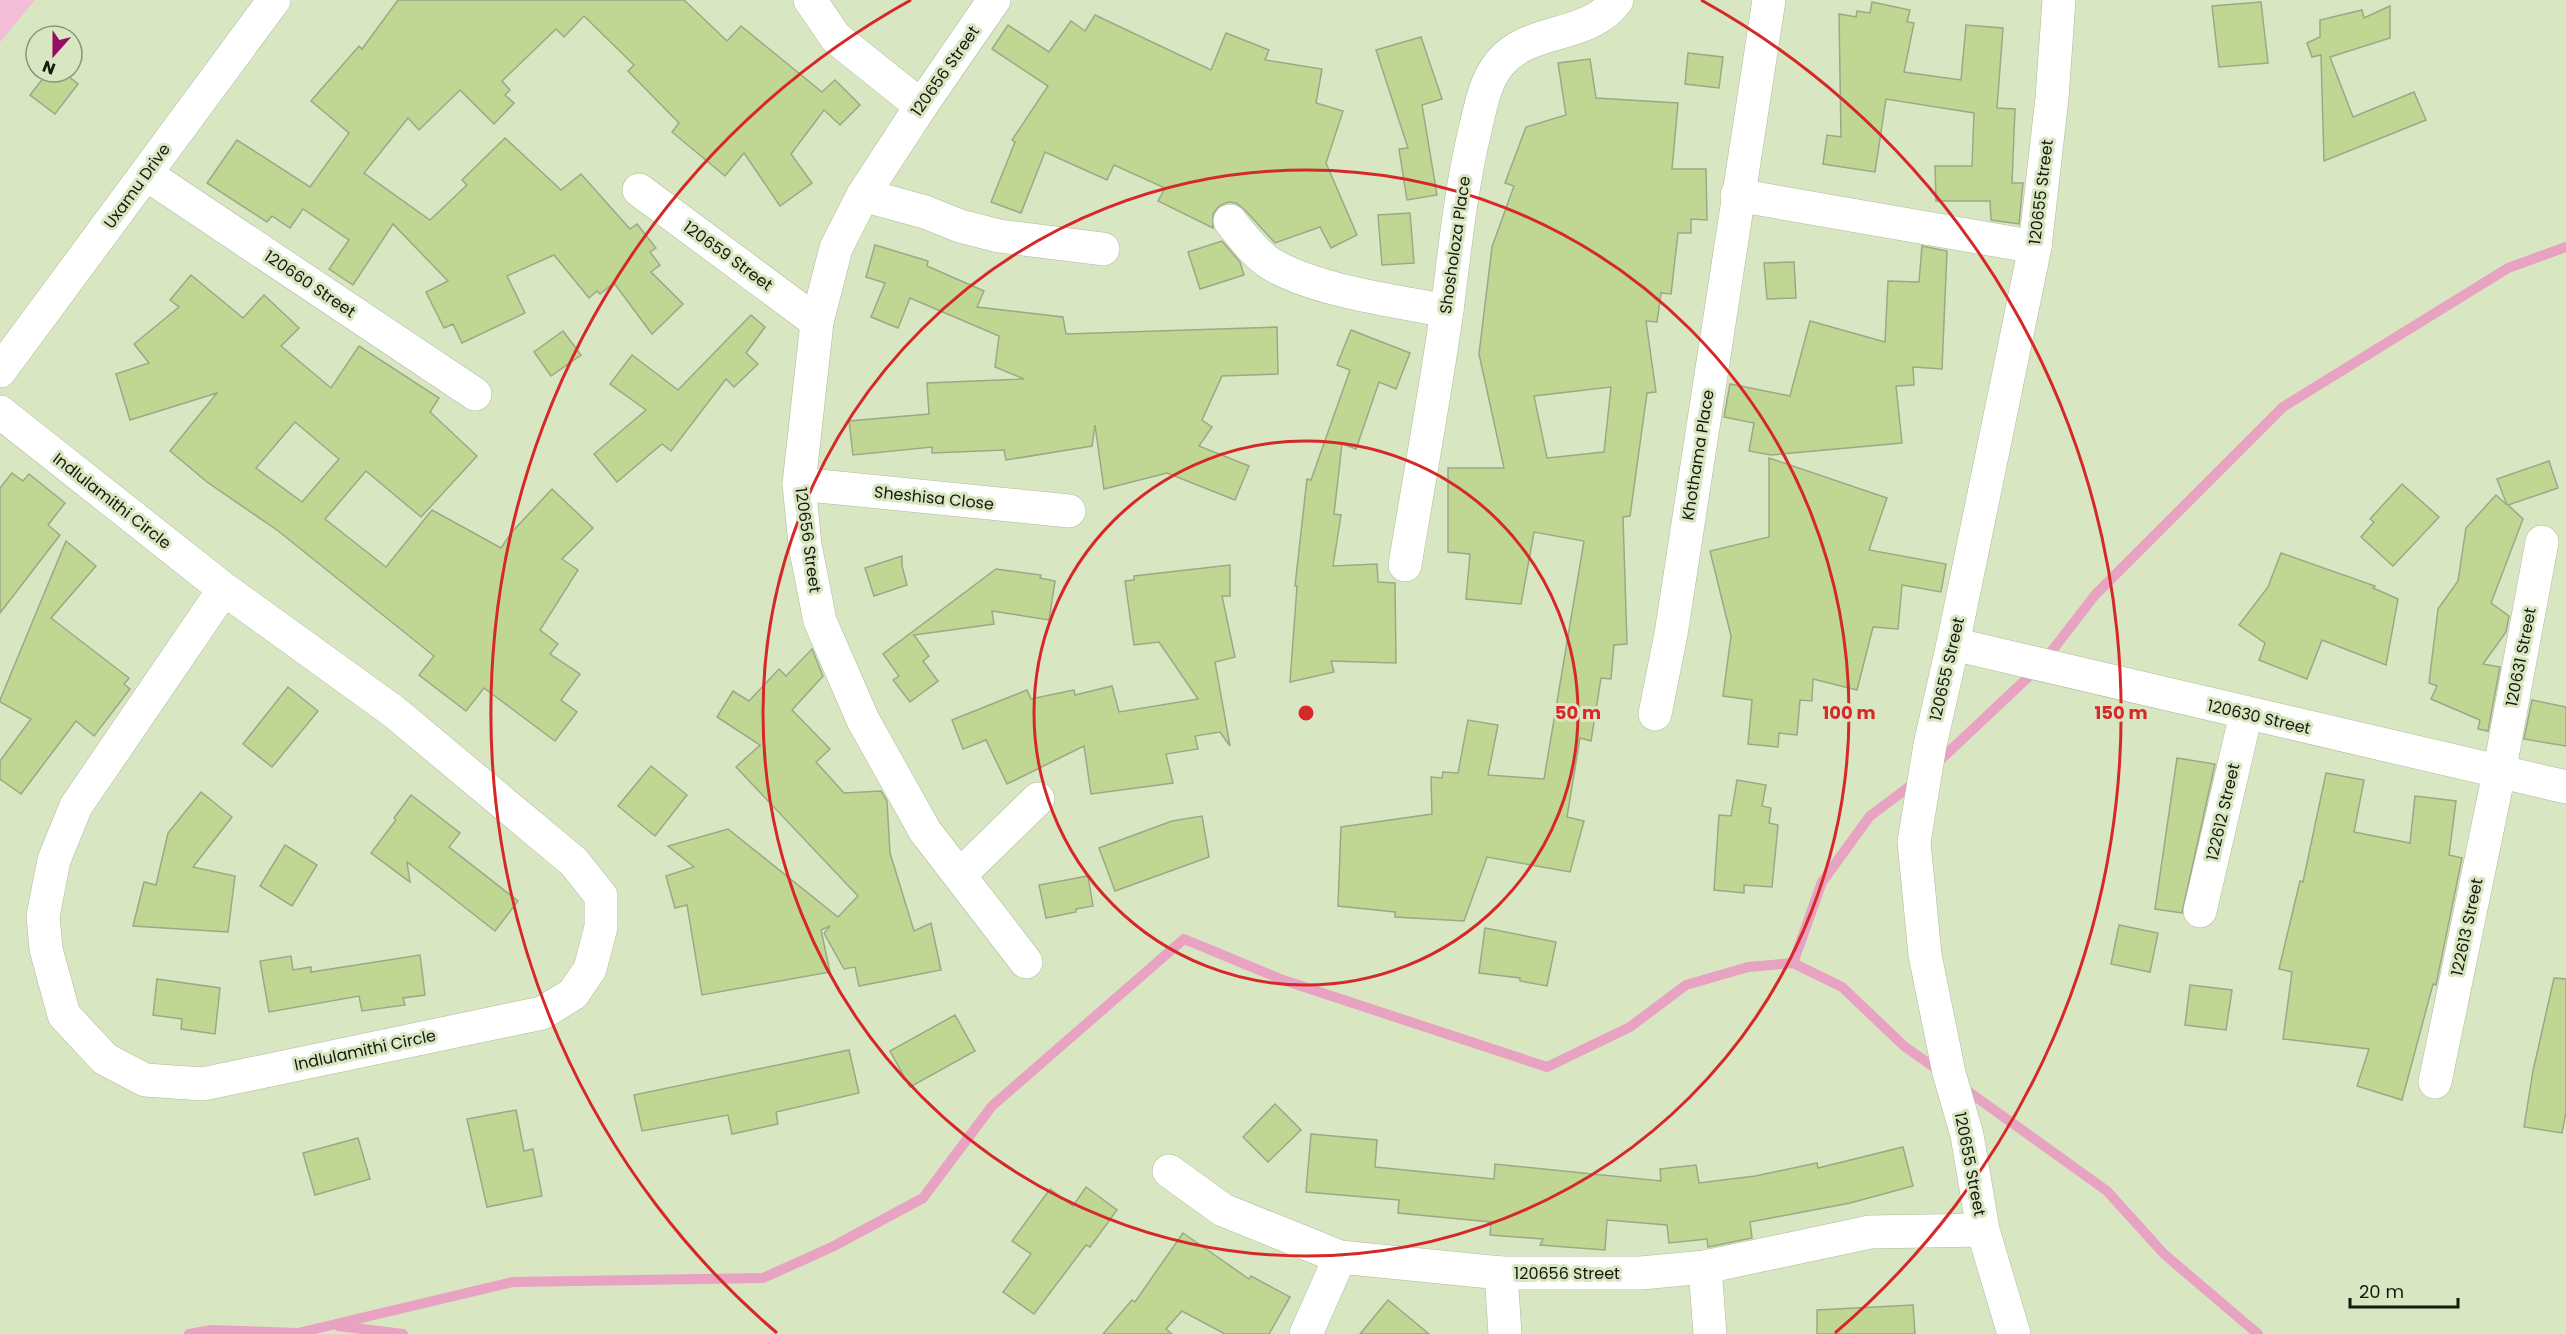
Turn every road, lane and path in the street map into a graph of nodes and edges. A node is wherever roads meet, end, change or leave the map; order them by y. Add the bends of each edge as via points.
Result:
1 (274, 0) edge
2 (810, 0) edge
3 (994, 0) edge
4 (1617, 0) edge
5 (1769, 0) edge
6 (2059, 0) edge
7 (921, 106) junction
8 (146, 174) junction
9 (639, 190) dead end
10 (863, 195) junction
11 (1737, 195) junction
12 (1230, 221) dead end
13 (2035, 247) junction
14 (1103, 249) dead end
15 (1447, 311) junction
16 (817, 321) junction
17 (0, 371) edge
18 (475, 394) dead end
19 (0, 412) edge
20 (799, 484) junction
21 (1070, 512) dead end
22 (2542, 542) dead end
23 (1405, 566) dead end
24 (224, 589) junction
25 (1953, 644) junction
26 (1655, 714) dead end
27 (2246, 714) junction
28 (2499, 773) junction
29 (2566, 787) edge
30 (1038, 799) dead end
31 (960, 876) junction
32 (2200, 911) dead end
33 (1026, 962) dead end
34 (2435, 1082) dead end
35 (1168, 1171) dead end
36 (1983, 1230) junction
37 (1340, 1257) junction
38 (1704, 1267) junction
39 (1501, 1273) junction
40 (1306, 1334) edge
41 (1505, 1334) edge
42 (1710, 1334) edge
43 (2013, 1334) edge

1 - 8 street, Uxamu Drive
2 - 7 street via 836,38
3 - 7 street, 120656 Street
4 - 15 street, Shosholoza Place via 1604,16 1585,26 1546,35 1512,51 1499,64 1485,91 1467,162
5 - 11 street, Khothama Place
6 - 13 street, 120655 Street
7 - 10 street, 120656 Street
8 - 17 street, Uxamu Drive
8 - 18 street, 120660 Street
9 - 16 street, 120659 Street
10 - 14 street via 999,236
10 - 16 street, 120656 Street via 836,248
11 - 13 street
11 - 26 street, Khothama Place via 1671,634
12 - 15 street via 1249,246 1292,275
13 - 25 street, 120655 Street
15 - 23 street, Shosholoza Place
16 - 20 street, 120656 Street
19 - 24 street, Indlulamithi Circle
20 - 21 street, Sheshisa Close
20 - 31 street, 120656 Street via 805,545 820,621 863,720 925,831
22 - 28 street, 120631 Street
24 - 24 street, Indlulamithi Circle via 393,711 574,862 601,896 601,927 590,969 573,994 542,1013 203,1084 145,1080 105,1059 64,1015 46,949 43,916 54,860 76,806
25 - 27 street, 120630 Street
25 - 36 street, 120655 Street via 1930,745 1914,842 1925,956 1948,1073 1967,1135
27 - 28 street, 120630 Street
27 - 32 street, 122612 Street
28 - 29 street, 120630 Street
28 - 34 street, 122613 Street
30 - 31 street
31 - 33 street, 120656 Street
35 - 37 street, 120656 Street via 1223,1210
36 - 38 street, 120656 Street via 1870,1232
36 - 43 street, 120655 Street
37 - 39 street, 120656 Street
37 - 40 street
38 - 39 street, 120656 Street via 1641,1273
38 - 42 street
39 - 41 street

